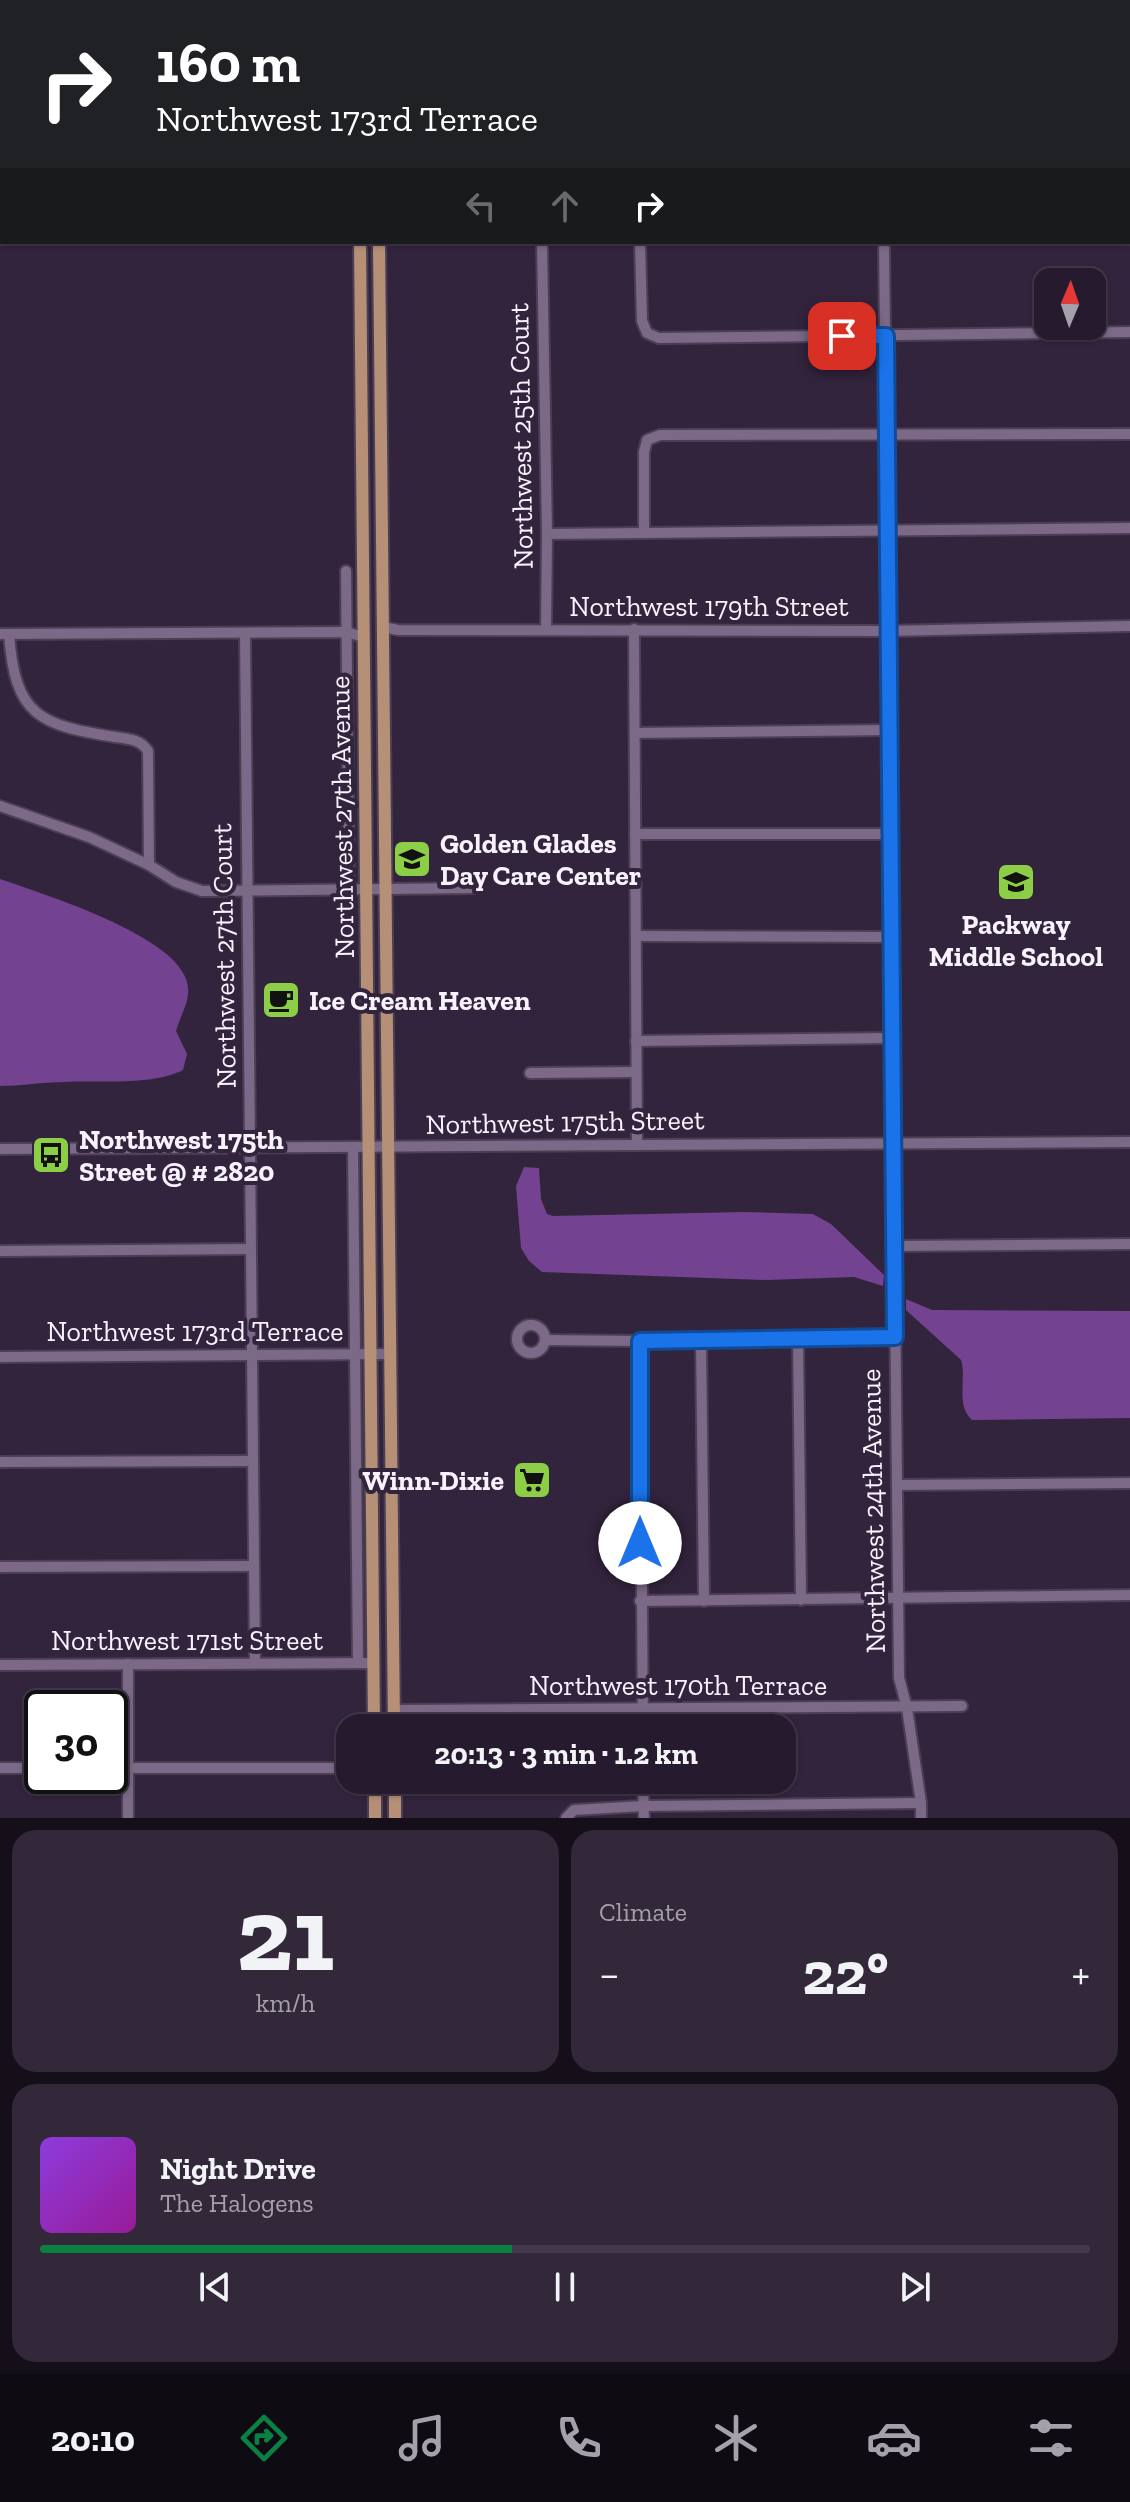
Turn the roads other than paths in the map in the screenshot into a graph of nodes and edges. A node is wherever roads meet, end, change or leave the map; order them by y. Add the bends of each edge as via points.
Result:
1 (360, 244) edge
2 (379, 244) edge
3 (542, 244) edge
4 (640, 244) edge
5 (884, 244) edge
6 (1130, 332) edge
7 (886, 336) junction
8 (361, 417) junction
9 (381, 417) junction
10 (886, 434) junction
11 (1130, 434) edge
12 (1130, 528) edge
13 (887, 529) junction
14 (644, 532) junction
15 (547, 534) junction
16 (346, 571) dead end
17 (363, 597) junction
18 (1130, 626) edge
19 (383, 627) junction
20 (546, 629) junction
21 (634, 629) junction
22 (887, 631) junction
23 (346, 632) junction
24 (245, 633) junction
25 (4, 634) edge
26 (364, 637) junction
27 (384, 664) junction
28 (888, 730) junction
29 (635, 733) junction
30 (0, 806) edge
31 (635, 834) junction
32 (889, 834) junction
33 (149, 865) junction
34 (475, 888) dead end
35 (349, 889) junction
36 (367, 889) junction
37 (386, 889) junction
38 (247, 890) junction
39 (636, 936) junction
40 (891, 937) junction
41 (892, 1038) junction
42 (636, 1041) junction
43 (636, 1072) junction
44 (530, 1073) dead end
45 (1130, 1142) edge
46 (893, 1143) junction
47 (637, 1144) junction
48 (249, 1147) junction
49 (353, 1148) junction
50 (368, 1148) junction
51 (388, 1148) junction
52 (0, 1149) edge
53 (1130, 1244) edge
54 (895, 1246) junction
55 (251, 1249) junction
56 (0, 1251) edge
57 (895, 1337) junction
58 (798, 1338) junction
59 (546, 1340) dead end
60 (701, 1340) junction
61 (640, 1341) junction
62 (252, 1354) junction
63 (355, 1354) junction
64 (371, 1354) junction
65 (390, 1354) junction
66 (0, 1357) edge
67 (253, 1461) junction
68 (0, 1462) edge
69 (1130, 1483) edge
70 (897, 1485) junction
71 (373, 1531) junction
72 (392, 1531) junction
73 (254, 1566) junction
74 (0, 1567) edge
75 (1130, 1595) edge
76 (897, 1598) junction
77 (801, 1600) junction
78 (640, 1601) junction
79 (704, 1601) junction
80 (255, 1663) junction
81 (358, 1663) junction
82 (128, 1664) junction
83 (0, 1665) edge
84 (374, 1669) junction
85 (128, 1690) edge
86 (962, 1706) dead end
87 (643, 1708) junction
88 (907, 1708) junction
89 (394, 1710) junction
90 (374, 1714) edge
91 (394, 1714) edge
92 (643, 1714) edge
93 (0, 1768) edge
94 (24, 1768) edge
95 (128, 1768) edge
96 (336, 1768) edge
97 (128, 1794) edge
98 (375, 1794) edge
99 (395, 1794) edge
100 (921, 1803) junction
101 (644, 1812) edge
102 (128, 1818) edge
103 (375, 1818) edge
104 (395, 1818) edge
105 (566, 1818) edge
106 (921, 1818) edge

1 - 8 main road, Northwest 27th Avenue
2 - 9 main road, Northwest 27th Avenue
3 - 15 street, Northwest 25th Court
4 - 7 street via 642,321 647,333 659,338
5 - 7 street, Northwest 24th Avenue
6 - 7 street
7 - 10 street, Northwest 24th Avenue
8 - 9 main road
8 - 17 main road, Northwest 27th Avenue
9 - 19 main road, Northwest 27th Avenue
10 - 11 street
10 - 13 street, Northwest 24th Avenue
10 - 14 street via 660,435 647,440
12 - 13 street
13 - 14 street
13 - 22 street, Northwest 24th Avenue
14 - 15 street
15 - 20 street, Northwest 25th Court
16 - 23 street
17 - 19 main road via 373,621
17 - 26 main road, Northwest 27th Avenue
18 - 22 street, Northwest 179th Street
19 - 20 street, Northwest 179th Street
19 - 27 main road, Northwest 27th Avenue
20 - 21 street, Northwest 179th Street
21 - 22 street, Northwest 179th Street
21 - 29 street
22 - 28 street, Northwest 24th Avenue
23 - 24 street
23 - 26 street
23 - 35 street
24 - 25 street
24 - 38 street, Northwest 27th Court
25 - 33 street via 11,668 28,706 58,725 134,740 148,751
26 - 27 main road via 373,641
26 - 36 main road, Northwest 27th Avenue
27 - 37 main road, Northwest 27th Avenue
28 - 29 street
28 - 32 street, Northwest 24th Avenue
29 - 31 street
30 - 33 street
31 - 32 street
31 - 39 street
32 - 40 street, Northwest 24th Avenue
33 - 38 street via 190,888
34 - 37 street
35 - 36 street
35 - 38 street
36 - 37 street
36 - 50 main road, Northwest 27th Avenue
37 - 51 main road, Northwest 27th Avenue
38 - 48 street, Northwest 27th Court
39 - 40 street
39 - 42 street
40 - 41 street, Northwest 24th Avenue
41 - 42 street
41 - 46 street, Northwest 24th Avenue
42 - 43 street
43 - 44 street
43 - 47 street
45 - 46 street, Northwest 175th Street
46 - 47 street, Northwest 175th Street
46 - 54 street, Northwest 24th Avenue
47 - 51 street, Northwest 175th Street
48 - 49 street, Northwest 175th Street
48 - 52 street, Northwest 175th Street
48 - 55 street, Northwest 27th Court
49 - 50 street, Northwest 175th Street
49 - 63 street
50 - 51 street, Northwest 175th Street
50 - 64 main road, Northwest 27th Avenue
51 - 65 main road, Northwest 27th Avenue
53 - 54 street
54 - 57 street, Northwest 24th Avenue
55 - 56 street
55 - 62 street, Northwest 27th Court
57 - 58 street
57 - 70 street, Northwest 24th Avenue
58 - 60 street
58 - 77 street
59 - 61 street
60 - 61 street
60 - 79 street
61 - 78 street
62 - 63 street, Northwest 173rd Terrace
62 - 66 street, Northwest 173rd Terrace
62 - 67 street, Northwest 27th Court
63 - 64 street, Northwest 173rd Terrace
63 - 81 street
64 - 65 street, Northwest 173rd Terrace
64 - 71 main road, Northwest 27th Avenue
65 - 72 main road, Northwest 27th Avenue
67 - 68 street
67 - 73 street, Northwest 27th Court
69 - 70 street
70 - 76 street, Northwest 24th Avenue
71 - 72 main road
71 - 84 main road, Northwest 27th Avenue
72 - 89 main road, Northwest 27th Avenue
73 - 74 street
73 - 80 street, Northwest 27th Court
75 - 76 street
76 - 77 street
76 - 88 street, Northwest 24th Avenue via 899,1678
77 - 79 street
78 - 79 street
78 - 87 street
80 - 81 street, Northwest 171st Street
80 - 82 street, Northwest 171st Street
81 - 84 street, Northwest 171st Street
82 - 83 street, Northwest 171st Street
82 - 85 street
84 - 89 main road via 384,1700
84 - 90 main road, Northwest 27th Avenue
86 - 88 street, Northwest 170th Terrace
87 - 88 street, Northwest 170th Terrace
87 - 89 street, Northwest 170th Terrace
87 - 92 street
88 - 100 street, Northwest 24th Avenue
89 - 91 main road, Northwest 27th Avenue
93 - 94 street
95 - 96 street
97 - 102 street
98 - 103 main road
99 - 104 main road
100 - 101 street
100 - 106 street, Northwest 24th Avenue
101 - 105 street via 574,1810

